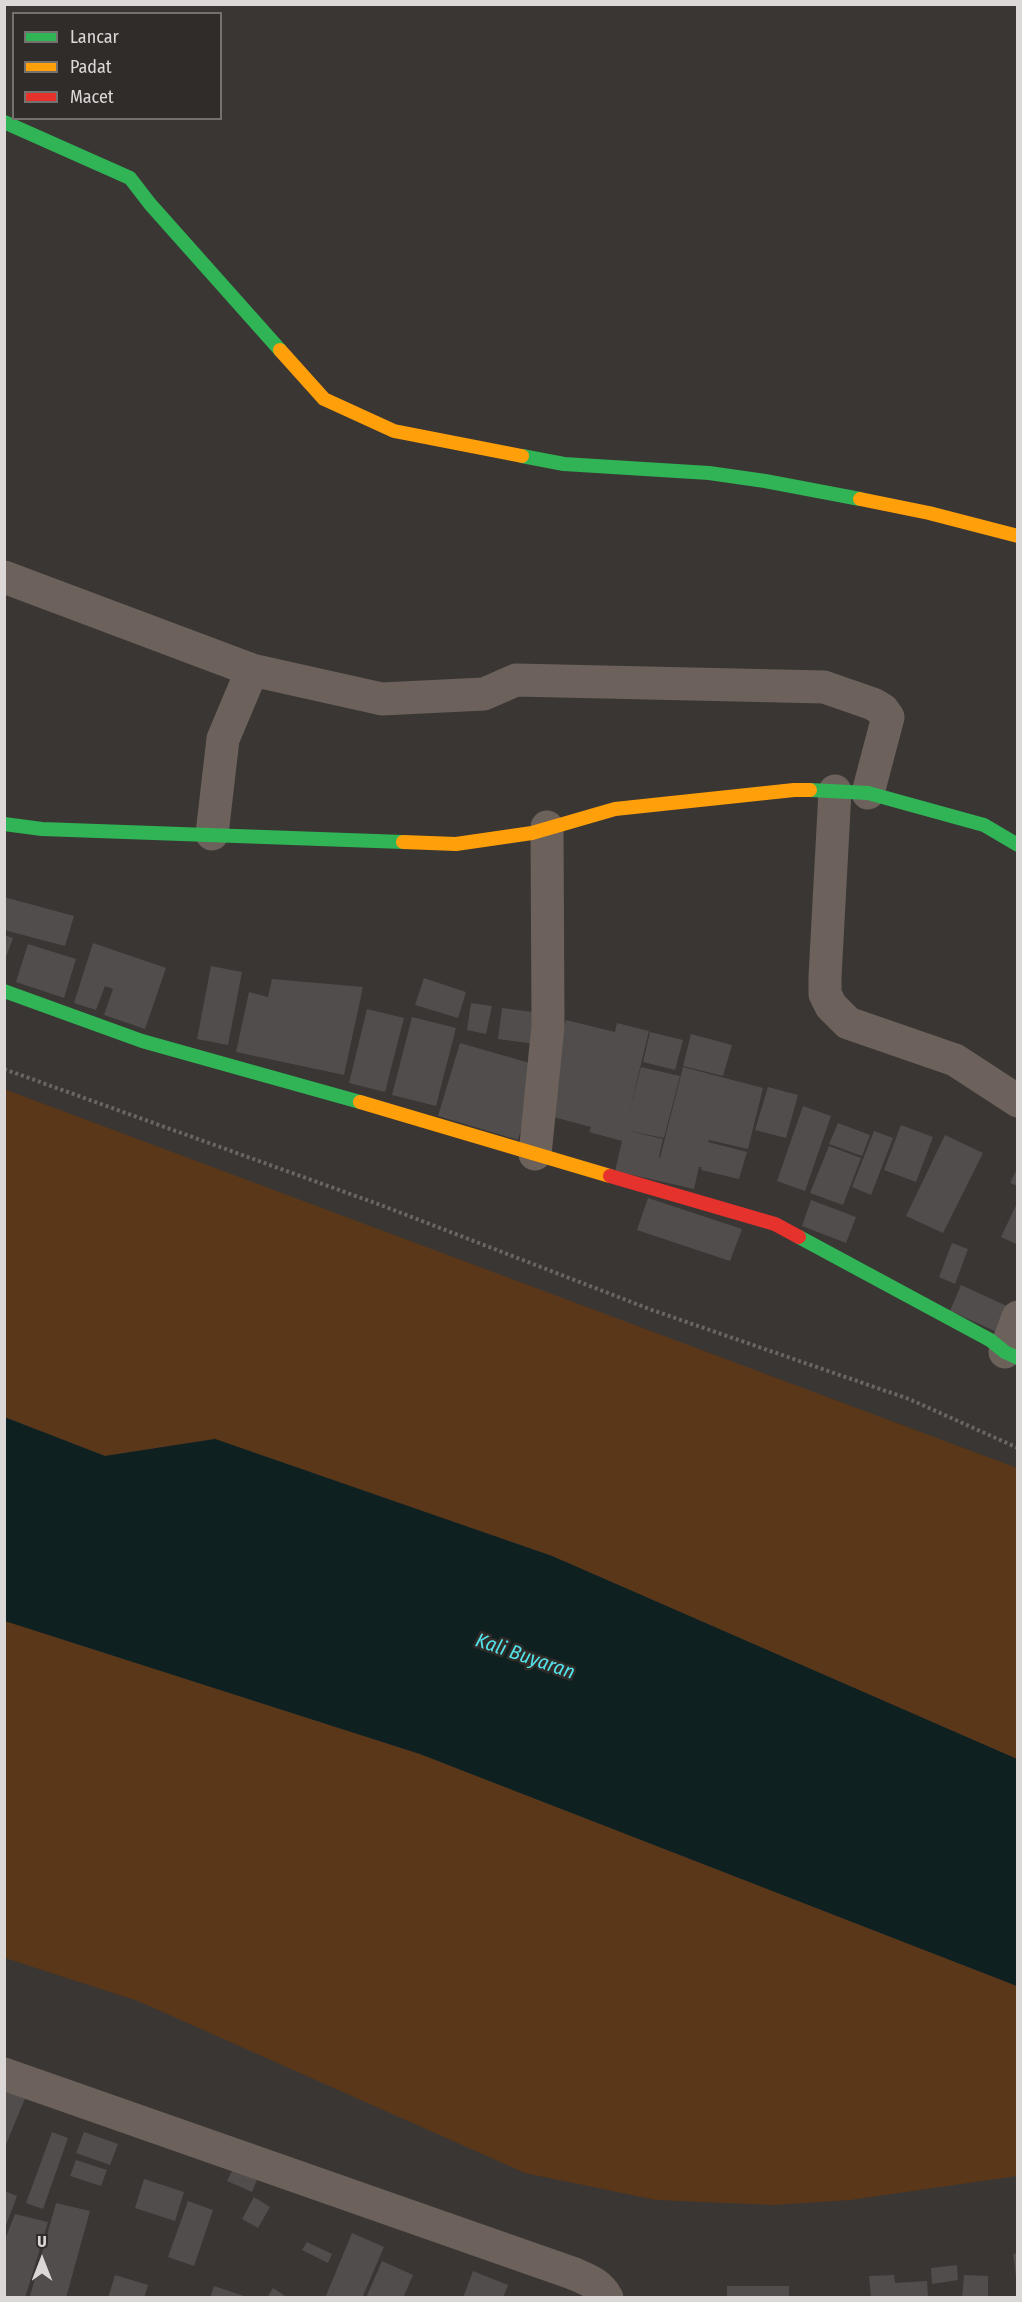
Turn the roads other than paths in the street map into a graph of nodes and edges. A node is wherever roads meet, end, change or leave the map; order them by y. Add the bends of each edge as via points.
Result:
1 (4, 122) edge
2 (1017, 536) edge
3 (4, 578) edge
4 (252, 669) junction
5 (835, 791) junction
6 (868, 793) junction
7 (4, 824) edge
8 (547, 827) junction
9 (212, 834) junction
10 (1017, 845) edge
11 (4, 991) edge
12 (1017, 1101) edge
13 (535, 1154) junction
14 (1017, 1317) edge
15 (1011, 1355) edge
16 (4, 2074) edge
17 (607, 2298) edge

1 - 2 street via 130,177 324,399 378,425 564,464 709,473 765,481 929,513
3 - 4 street
4 - 6 street via 382,699 484,694 516,680 824,687 873,704 888,717
4 - 9 street via 224,739
5 - 6 street
5 - 8 street via 794,790 615,809
5 - 12 street via 825,977 825,994 831,1006 848,1023 955,1060
6 - 10 street via 984,825
7 - 9 street via 42,829
8 - 9 street via 532,833 456,844
8 - 13 street via 548,1026
11 - 13 street via 142,1041
13 - 15 street via 775,1224
14 - 15 street
16 - 17 street via 572,2273 591,2281

